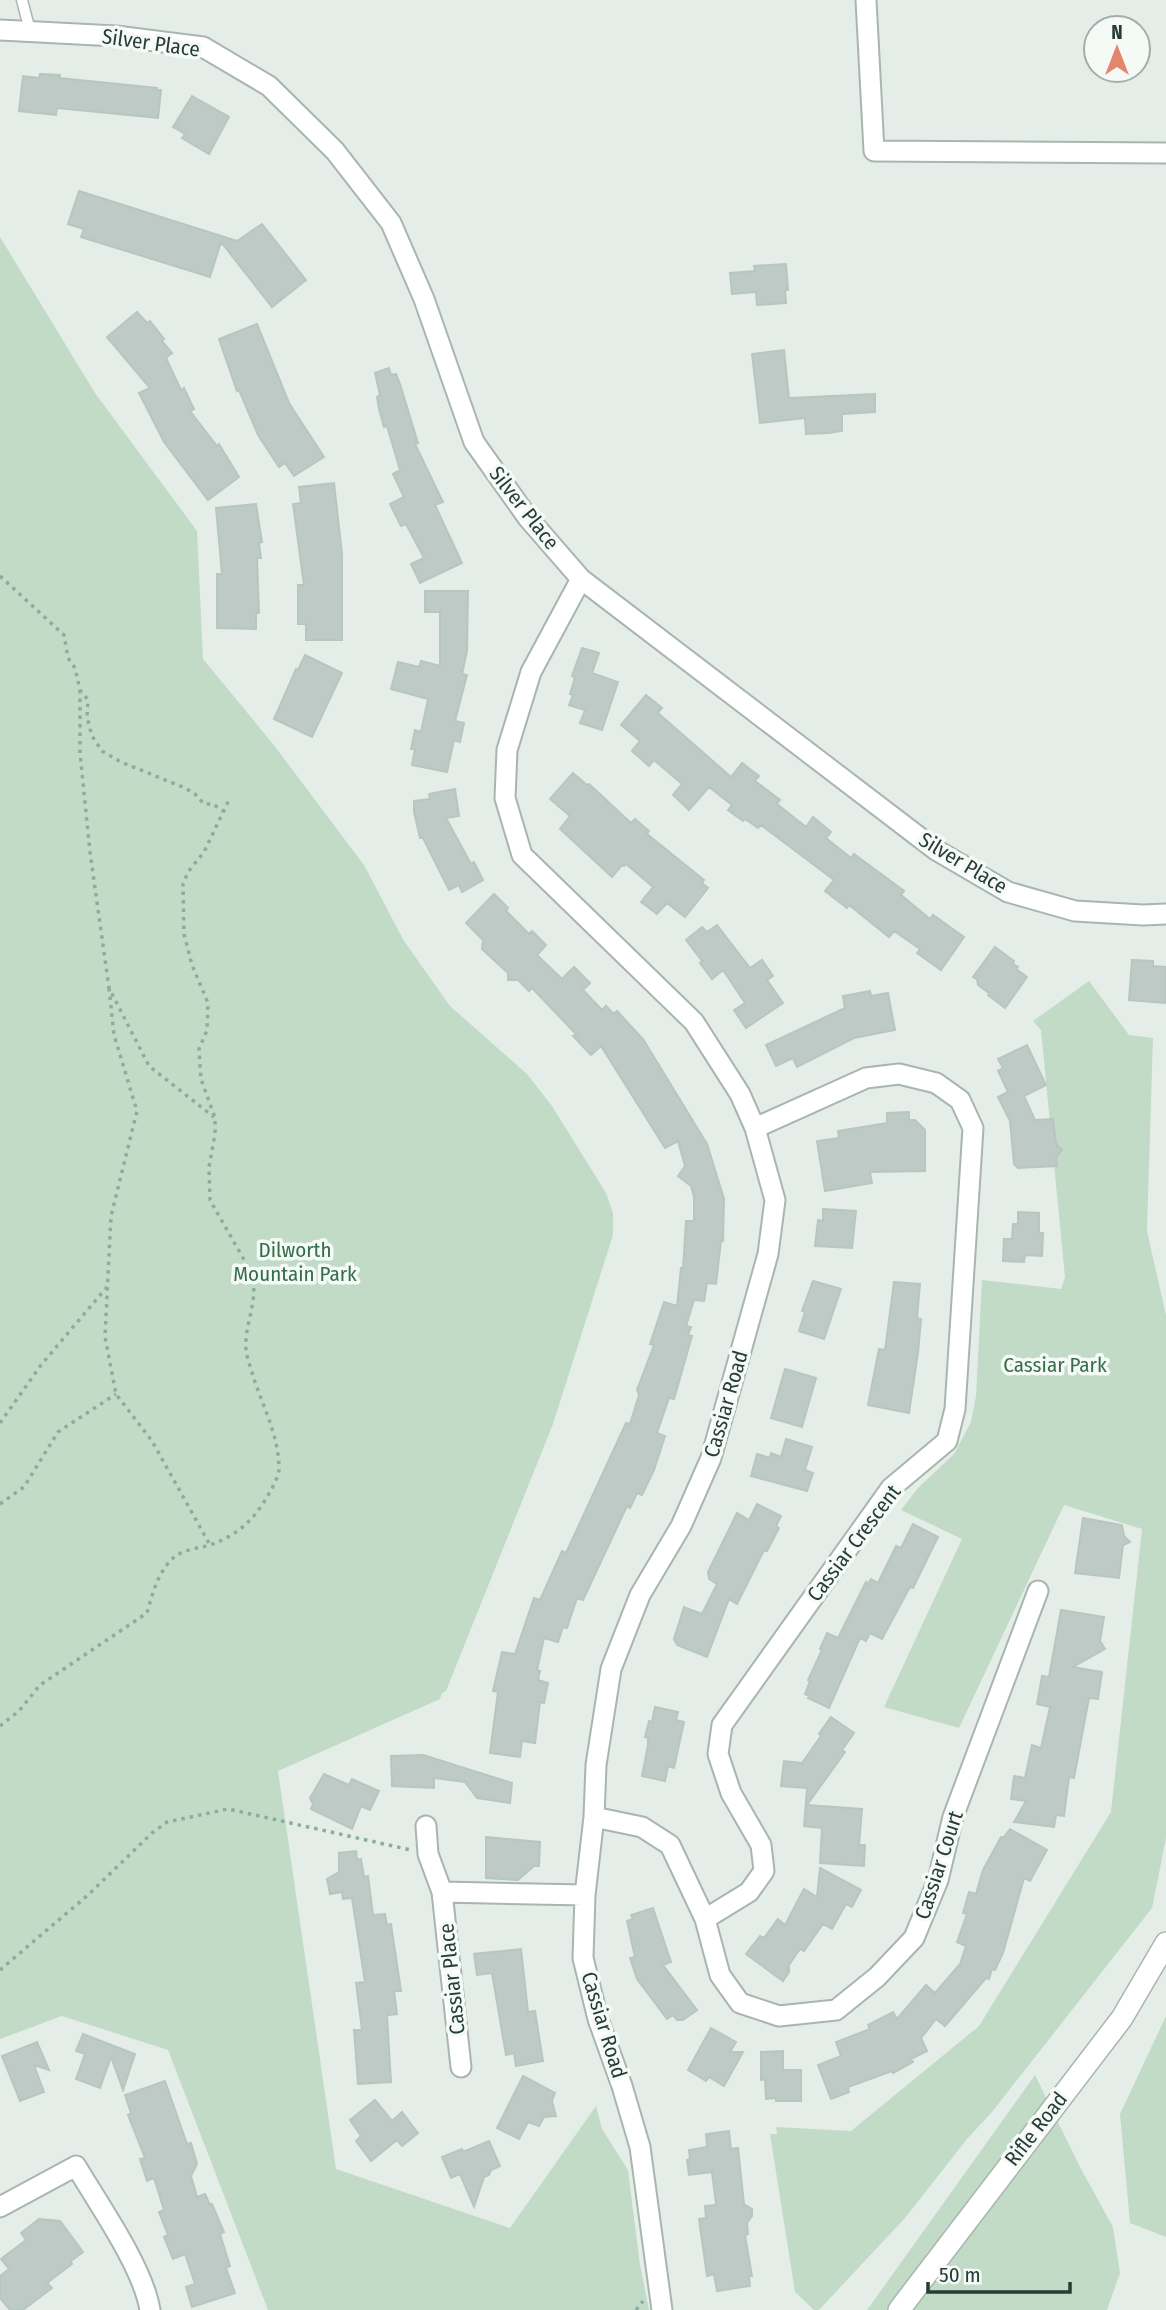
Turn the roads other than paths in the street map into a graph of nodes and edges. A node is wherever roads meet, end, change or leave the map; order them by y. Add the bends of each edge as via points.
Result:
1 (22, 0) edge
2 (866, 0) edge
3 (0, 30) edge
4 (30, 31) junction
5 (1166, 153) edge
6 (581, 579) junction
7 (1166, 914) edge
8 (755, 1128) junction
9 (1038, 1591) dead end
10 (594, 1817) junction
11 (426, 1826) dead end
12 (442, 1892) junction
13 (585, 1895) junction
14 (705, 1919) junction
15 (1166, 1943) edge
16 (461, 2067) dead end
17 (0, 2207) edge
18 (150, 2310) edge
19 (662, 2310) edge
20 (898, 2310) edge

1 - 4 lane
2 - 5 street via 874,151
3 - 4 street, Silver Place
4 - 6 street, Silver Place via 203,47 269,86 335,151 391,223 424,299 474,442 528,518
6 - 7 street, Silver Place via 936,850 1008,892 1075,911
6 - 8 street, Cassiar Road via 531,672 507,750 505,798 522,855 694,1022 740,1094
8 - 10 street, Cassiar Road via 775,1200 768,1254 711,1458 681,1526 639,1595 611,1669 596,1765
8 - 14 street, Cassiar Crescent via 866,1078 899,1074 936,1083 960,1100 973,1128 955,1409 947,1441 891,1488 722,1725 718,1754 731,1793 761,1845 764,1871 748,1892
9 - 14 street, Cassiar Court via 953,1817 938,1880 919,1927 877,1977 836,2010 779,2016 740,2003 720,1975
10 - 13 street, Cassiar Road
10 - 14 street via 642,1827 670,1845
11 - 12 street, Cassiar Place via 428,1854
12 - 13 street, Cassiar Place
12 - 16 street, Cassiar Place
13 - 19 street, Cassiar Road via 583,1958 639,2147
15 - 20 street, Rifle Road via 1122,2018
17 - 18 street via 76,2166 148,2294

